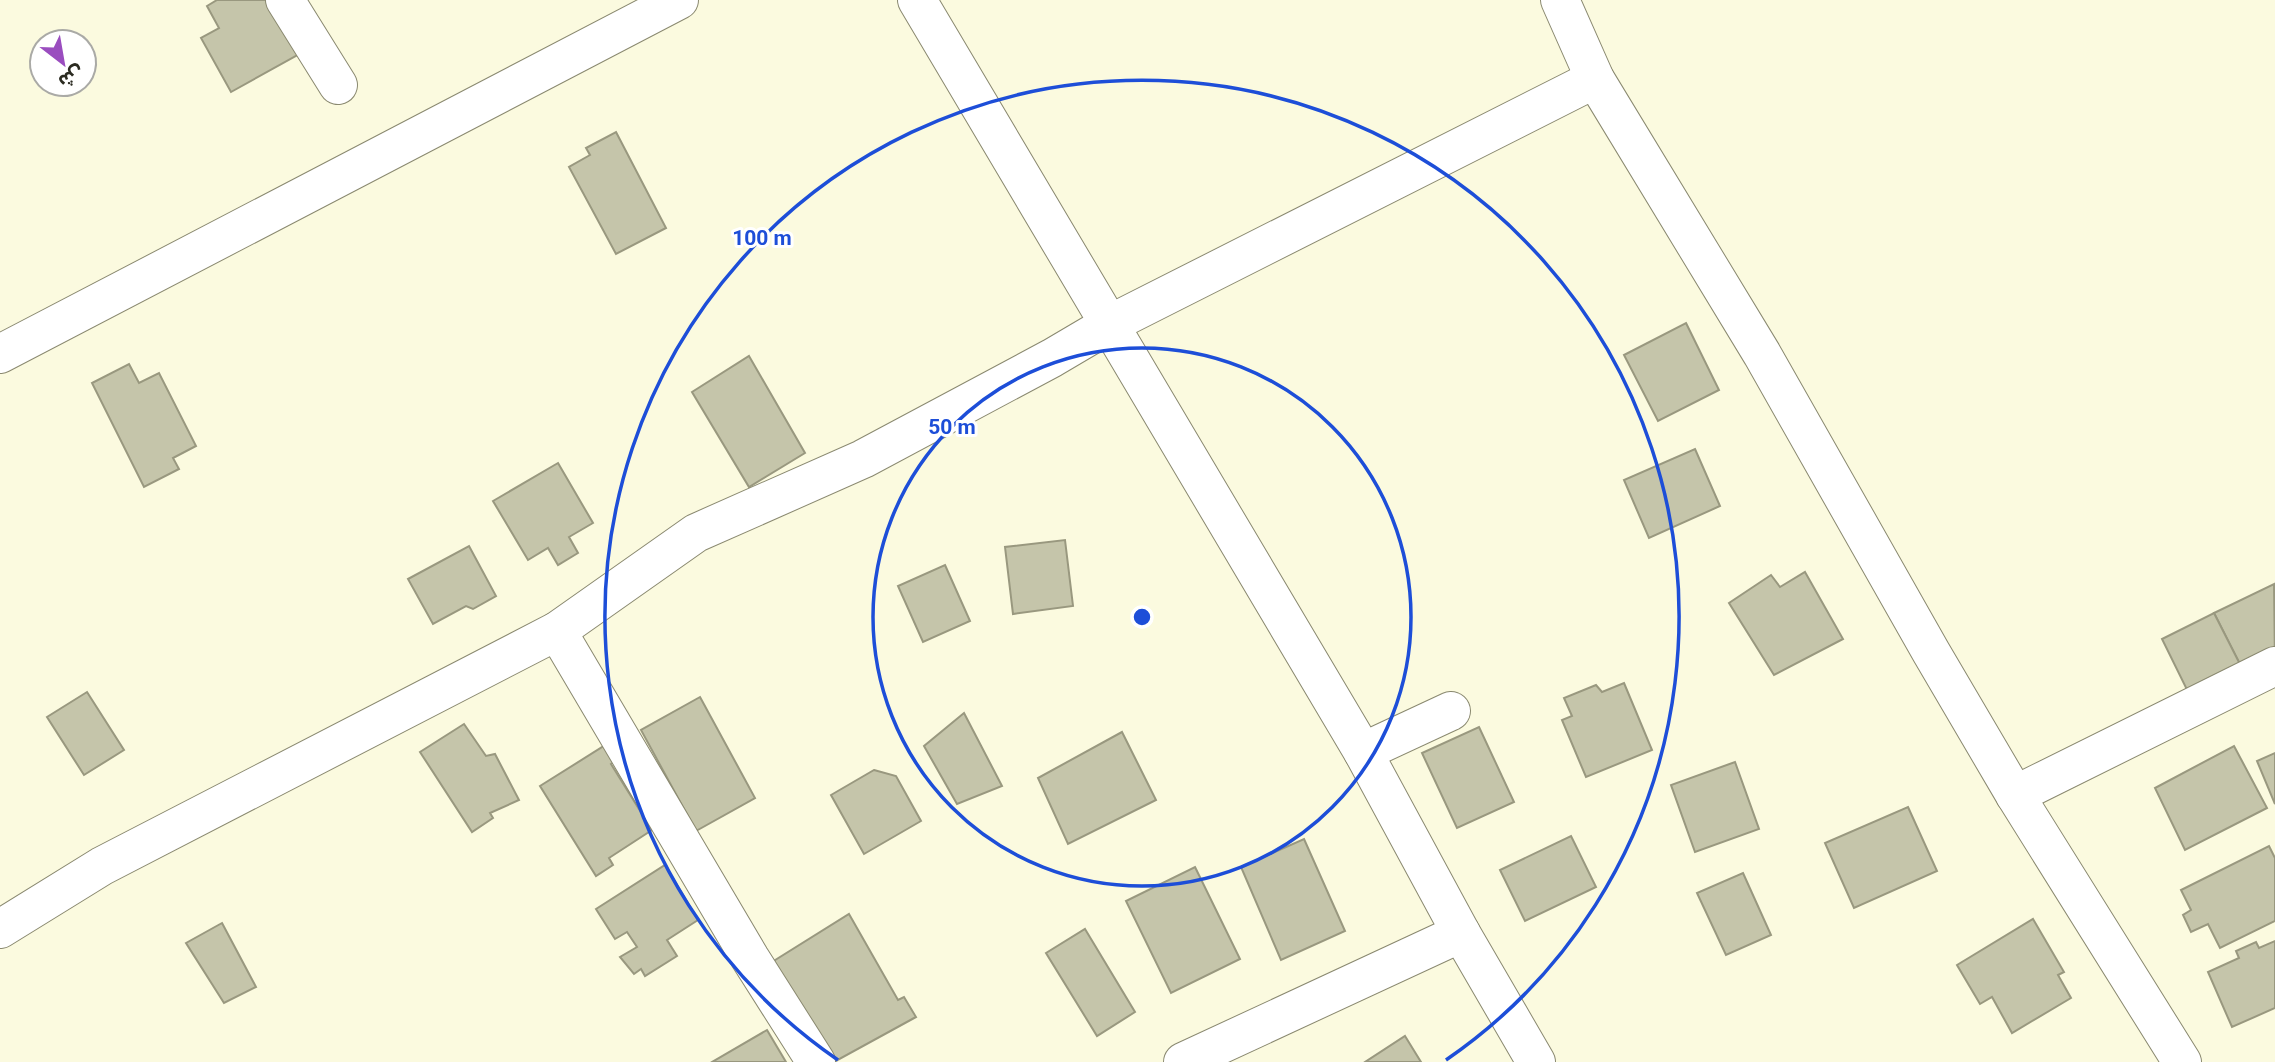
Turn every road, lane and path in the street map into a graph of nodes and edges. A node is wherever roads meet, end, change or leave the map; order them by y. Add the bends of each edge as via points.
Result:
1 (285, 0) edge
2 (679, 0) edge
3 (917, 0) edge
4 (1560, 0) edge
5 (1595, 79) junction
6 (338, 85) dead end
7 (1108, 324) junction
8 (0, 354) edge
9 (557, 631) junction
10 (2275, 666) edge
11 (1451, 711) dead end
12 (1363, 752) junction
13 (2015, 795) junction
14 (0, 929) edge
15 (1461, 933) junction
16 (816, 1062) edge
17 (1183, 1062) edge
18 (1536, 1062) edge
19 (2182, 1062) edge

1 - 6 street
2 - 8 street
3 - 7 street
4 - 5 street
5 - 7 street
5 - 13 street via 1762,354
7 - 9 street via 863,459 695,533
7 - 12 street
9 - 14 street via 102,866
9 - 16 street
10 - 13 street
11 - 12 street
12 - 15 street
13 - 19 street
15 - 17 street
15 - 18 street

